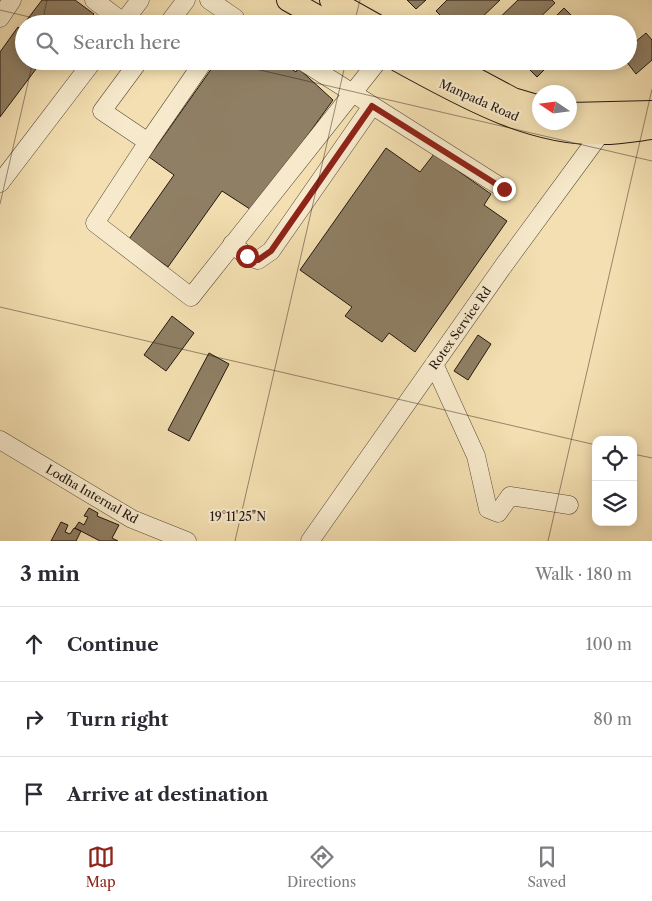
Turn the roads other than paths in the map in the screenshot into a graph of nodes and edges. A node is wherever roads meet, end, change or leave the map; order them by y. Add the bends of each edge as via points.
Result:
1 (12, 0) edge
2 (94, 0) edge
3 (140, 0) edge
4 (186, 0) edge
5 (209, 0) edge
6 (288, 0) edge
7 (331, 0) edge
8 (113, 15) edge
9 (129, 15) edge
10 (175, 15) edge
11 (228, 15) edge
12 (315, 15) edge
13 (358, 15) edge
14 (0, 18) edge
15 (86, 70) edge
16 (132, 70) edge
17 (198, 70) edge
18 (316, 70) edge
19 (371, 70) edge
20 (416, 70) edge
21 (459, 70) edge
22 (352, 94) junction
23 (532, 105) edge
24 (372, 106) junction
25 (652, 112) edge
26 (577, 116) edge
27 (603, 124) junction
28 (652, 128) edge
29 (148, 142) junction
30 (0, 182) edge
31 (504, 189) dead end
32 (232, 244) junction
33 (434, 364) junction
34 (0, 440) edge
35 (569, 505) dead end
36 (161, 537) edge
37 (186, 541) edge
38 (310, 541) edge

1 - 14 street
2 - 8 street
3 - 9 street
4 - 10 street
5 - 11 street
6 - 12 main road
7 - 13 main road
15 - 30 street
16 - 29 street via 102,111
17 - 29 street
18 - 22 street
19 - 22 street
20 - 27 main road, Manpada Road via 520,119 563,130
21 - 23 main road, Manpada Road via 513,99
22 - 24 street
22 - 32 street
24 - 31 street
24 - 32 street via 271,251 258,260
25 - 27 main road, Manpada Road
26 - 27 main road, Manpada Road
27 - 28 main road, Manpada Road
27 - 33 street, Rotex Service Rd
29 - 32 street via 95,223 192,297
33 - 35 street via 476,456 488,509 498,513 510,496
33 - 38 street, Rotex Service Rd
34 - 36 street, Lodha Internal Rd
36 - 37 street, Lodha Internal Rd

